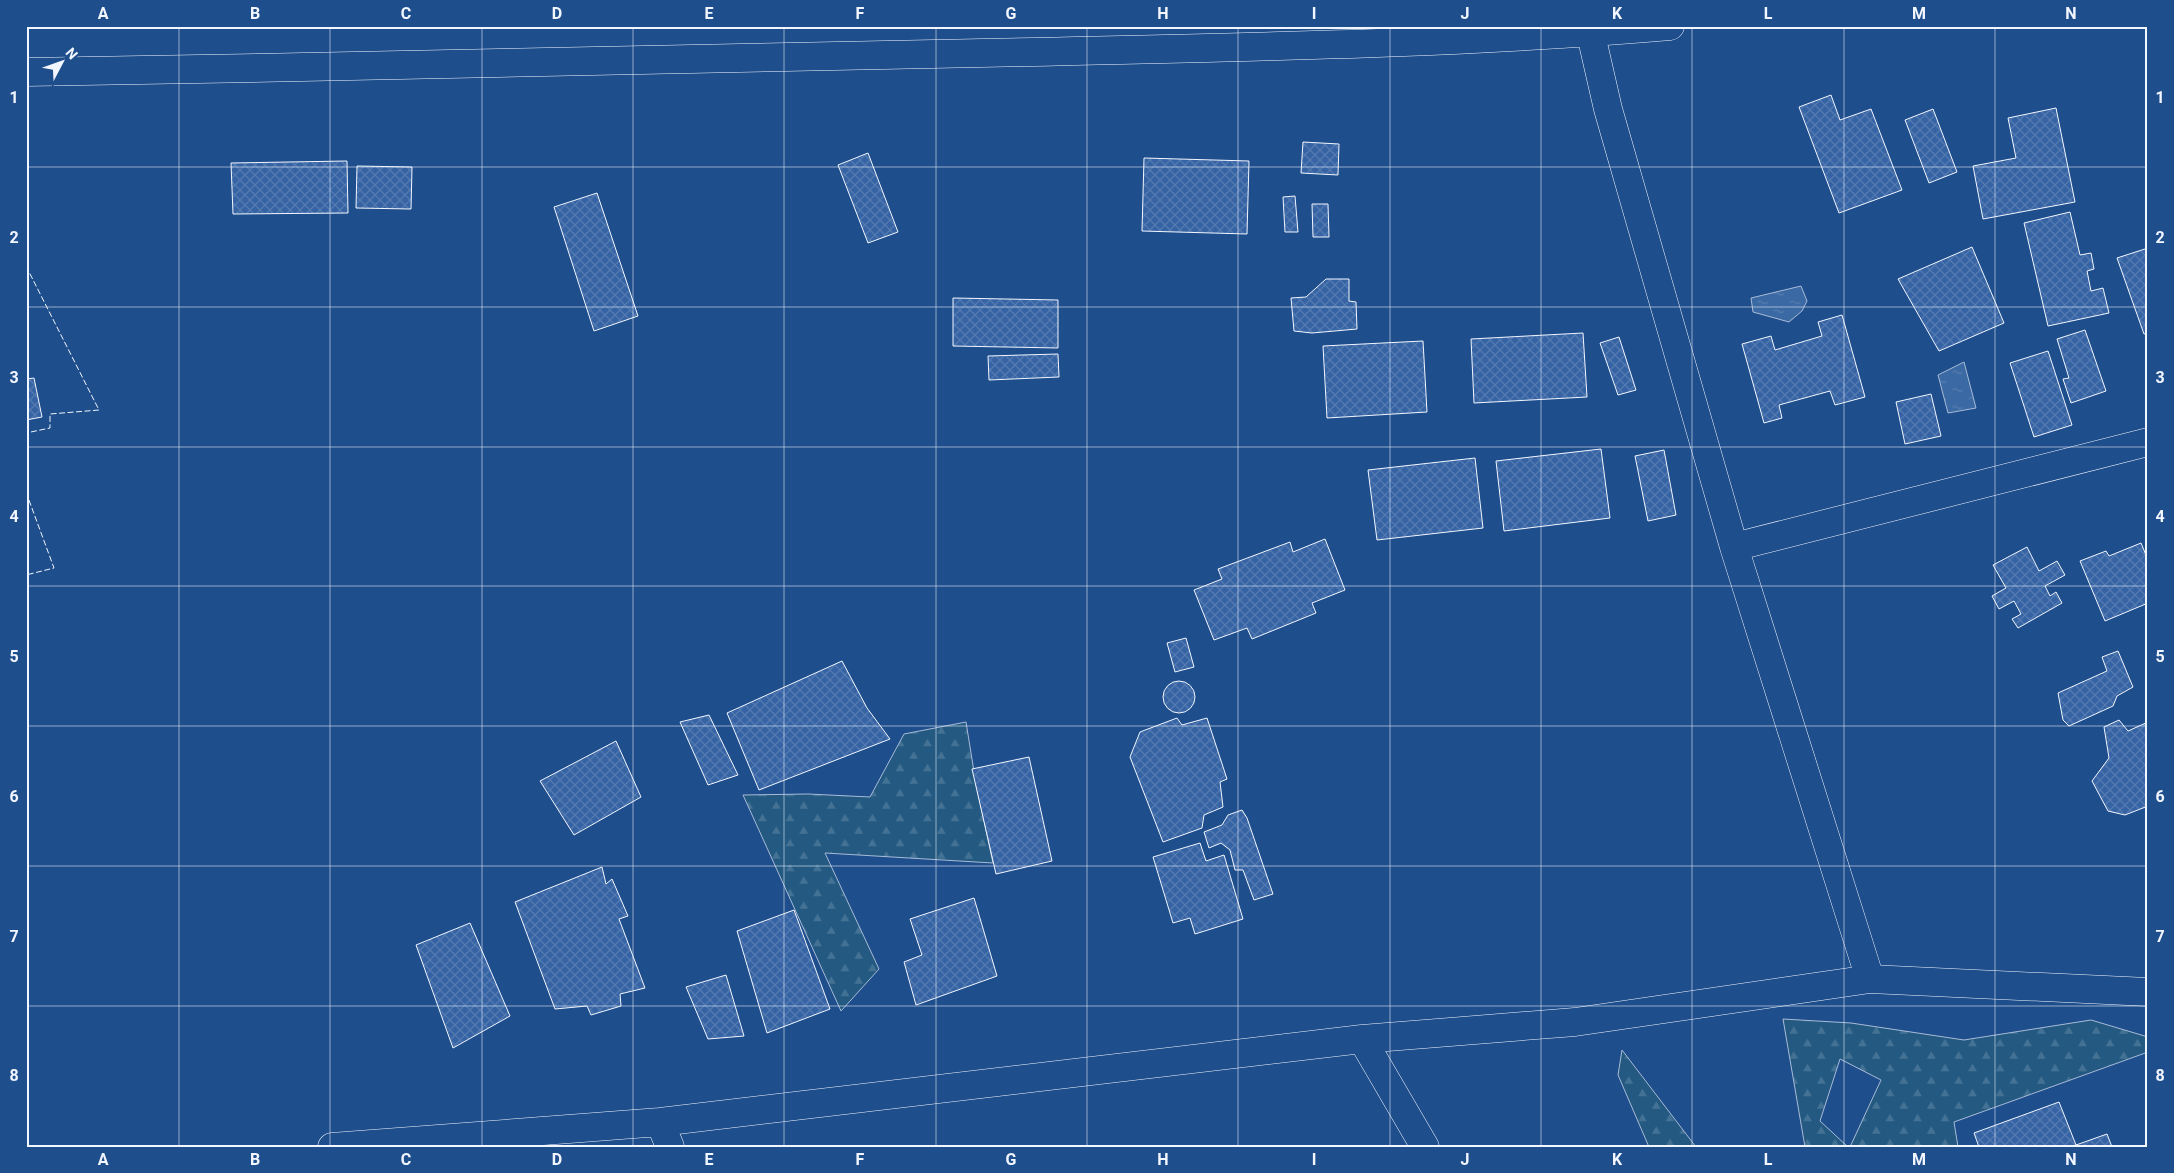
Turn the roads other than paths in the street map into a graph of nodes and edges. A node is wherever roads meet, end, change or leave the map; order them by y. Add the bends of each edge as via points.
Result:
1 (1670, 26) edge
2 (1589, 30) edge
3 (26, 72) edge
4 (2148, 442) edge
5 (1734, 547) junction
6 (1870, 979) junction
7 (2148, 992) edge
8 (1362, 1039) junction
9 (665, 1135) edge
10 (332, 1147) edge
11 (1425, 1147) edge

1 - 2 street
2 - 3 street via 1281,46 656,62
2 - 5 street via 1608,109
4 - 5 street
5 - 6 street
6 - 7 street
6 - 8 street via 1575,1022
8 - 9 street
8 - 11 street
9 - 10 street

